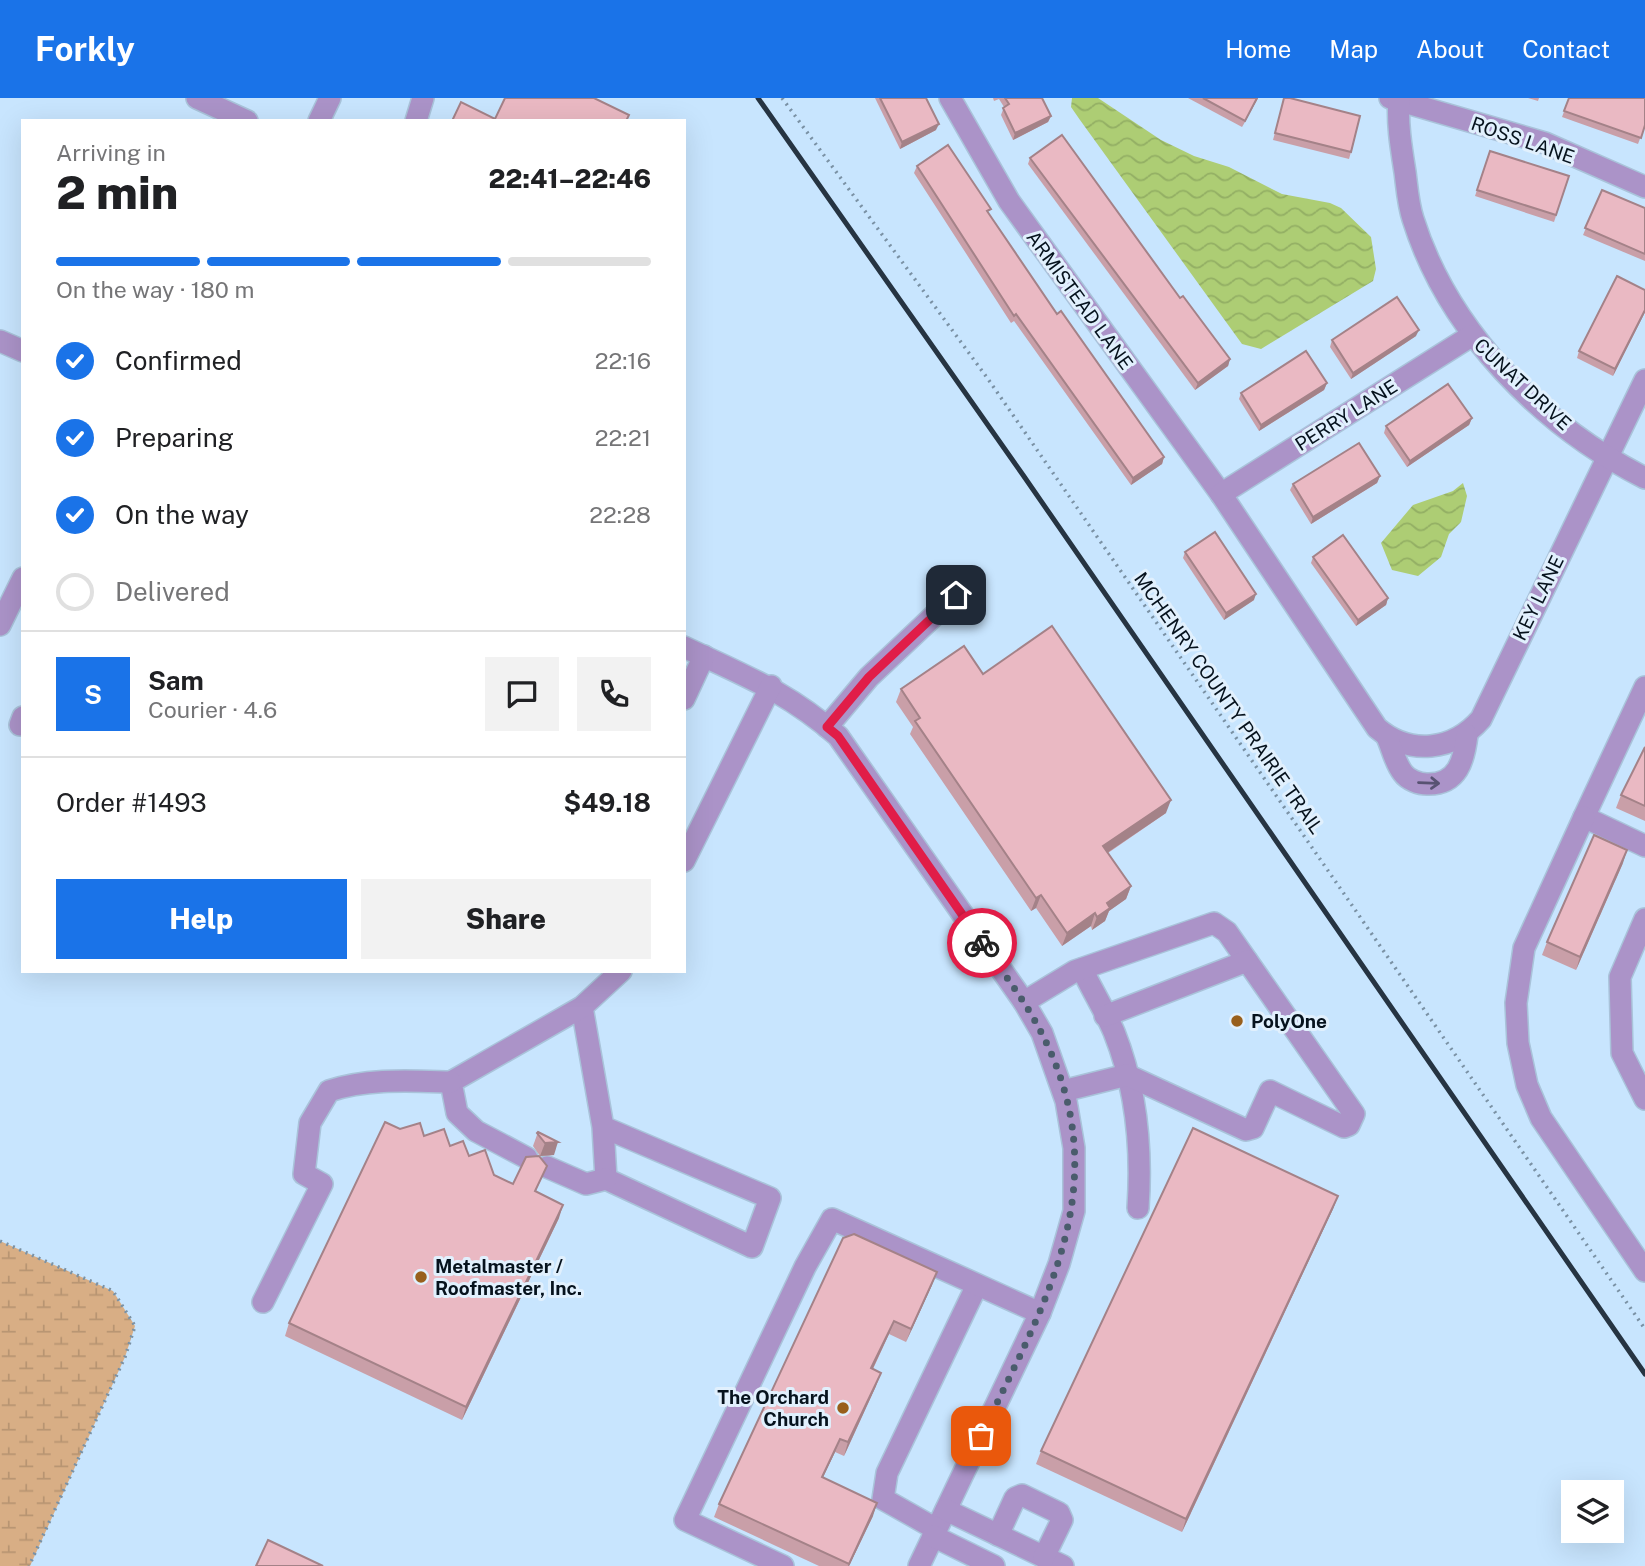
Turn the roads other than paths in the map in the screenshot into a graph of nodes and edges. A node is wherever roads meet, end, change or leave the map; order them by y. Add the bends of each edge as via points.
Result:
1 (197, 98) edge
2 (330, 98) edge
3 (423, 98) edge
4 (950, 98) edge
5 (1396, 99) edge
6 (243, 119) edge
7 (320, 119) edge
8 (417, 119) edge
9 (1645, 187) edge
10 (1471, 336) junction
11 (0, 341) edge
12 (21, 350) edge
13 (1645, 380) edge
14 (1606, 458) junction
15 (1645, 478) edge
16 (1221, 494) junction
17 (973, 579) dead end
18 (21, 582) edge
19 (0, 625) edge
20 (686, 648) edge
21 (704, 656) junction
22 (771, 686) junction
23 (1645, 687) edge
24 (686, 695) edge
25 (827, 727) junction
26 (1467, 735) junction
27 (1387, 737) junction
28 (1584, 817) junction
29 (1645, 846) edge
30 (686, 857) edge
31 (1645, 919) edge
32 (1247, 961) junction
33 (1082, 969) junction
34 (619, 973) edge
35 (1024, 1002) junction
36 (582, 1007) junction
37 (1105, 1016) junction
38 (1127, 1075) junction
39 (451, 1082) junction
40 (1063, 1091) junction
41 (1645, 1099) edge
42 (603, 1127) junction
43 (527, 1158) edge
44 (547, 1167) edge
45 (606, 1179) junction
46 (1138, 1208) dead end
47 (1645, 1271) edge
48 (977, 1285) junction
49 (263, 1302) dead end
50 (1040, 1313) junction
51 (938, 1525) junction
52 (998, 1535) junction
53 (1054, 1562) edge
54 (783, 1566) edge
55 (919, 1566) edge
56 (994, 1566) edge

1 - 6 street
2 - 7 street
3 - 8 street
4 - 16 street, ARMISTEAD LANE via 1009,201
5 - 9 street, ROSS LANE via 1545,143
5 - 10 street, CUNAT DRIVE via 1413,218 1442,288
10 - 14 street, CUNAT DRIVE via 1541,407
10 - 16 street, PERRY LANE
11 - 12 street
13 - 14 street, KEY LANE
14 - 15 street, CUNAT DRIVE
14 - 26 street, KEY LANE via 1481,719
16 - 27 street, KEY LANE
17 - 25 street via 869,677
18 - 19 street
20 - 21 street
21 - 22 street
21 - 24 street
22 - 25 street
22 - 30 street
23 - 28 street
25 - 35 street via 838,736
26 - 27 street via 1445,745 1423,746
27 -> 26 street, KEY LANE via 1403,774 1421,784 1435,784 1445,782 1461,766
28 - 29 street
28 - 47 street via 1524,948 1516,1003 1518,1043 1527,1085 1541,1118
31 - 41 street via 1620,977 1622,1053
32 - 33 street via 1227,932 1214,923
32 - 37 street
32 - 38 street via 1354,1114 1349,1125 1344,1127 1270,1091 1253,1128 1246,1130
33 - 35 street
33 - 37 street
34 - 36 street
35 - 40 street via 1042,1033
36 - 39 street
36 - 42 street
37 - 38 street
38 - 40 street
38 - 46 street via 1140,1148
39 - 43 street via 457,1113 476,1131
39 - 49 street via 403,1081 330,1091 310,1123 304,1174 322,1184
40 - 50 street via 1074,1148 1074,1211
42 - 45 street
42 - 45 street via 769,1198 752,1247
44 - 45 street via 586,1184
48 - 50 street
48 - 51 street via 887,1473 883,1499
48 - 54 street via 832,1219 685,1520
50 - 51 street
51 - 52 street
51 - 55 street
51 - 56 street
52 - 53 street
52 - 53 street via 1015,1498 1022,1495 1035,1501 1059,1513 1062,1520

